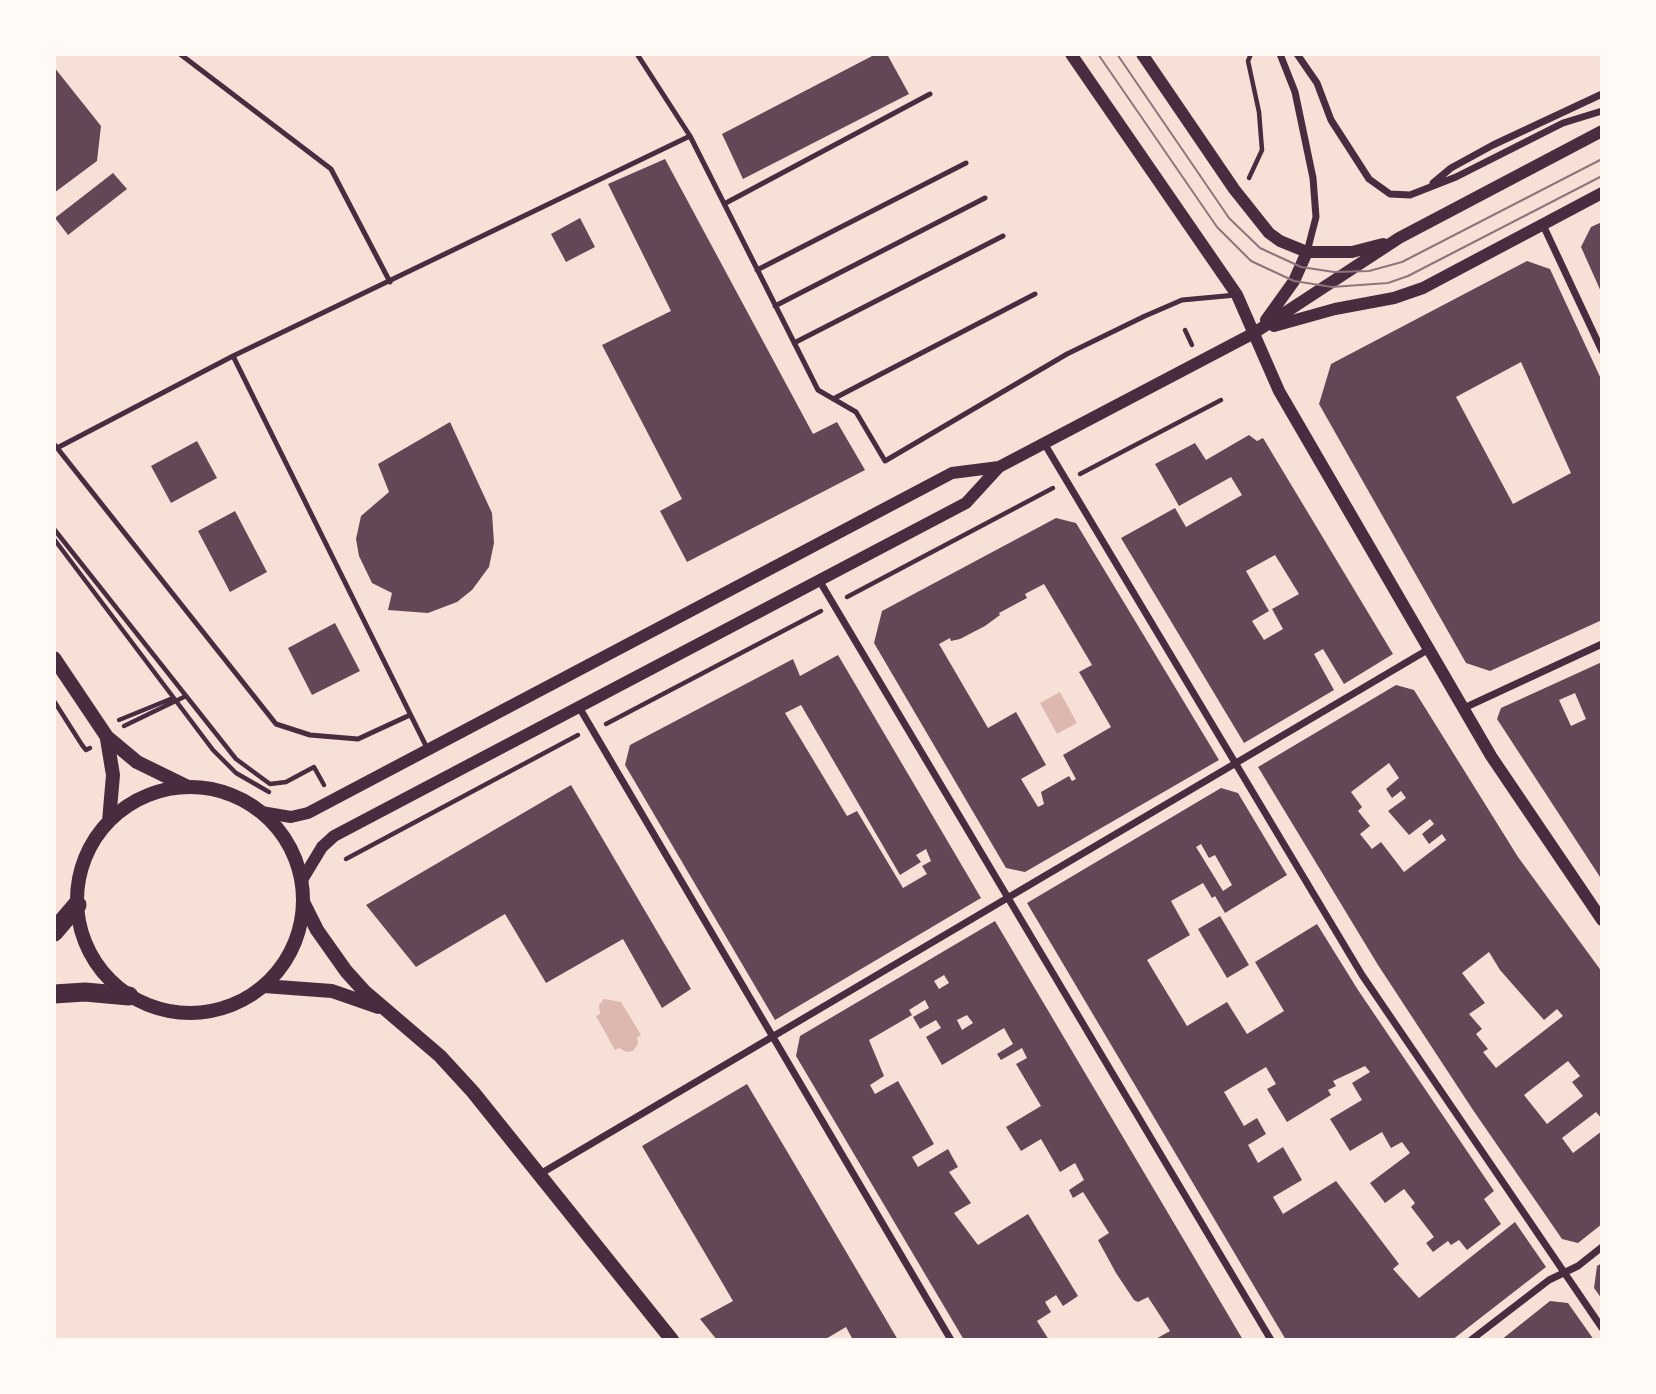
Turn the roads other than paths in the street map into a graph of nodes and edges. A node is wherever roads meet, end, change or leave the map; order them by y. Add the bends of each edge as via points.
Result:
1 (180, 54) edge
2 (637, 54) edge
3 (1071, 54) edge
4 (1142, 54) edge
5 (1279, 54) edge
6 (1297, 54) edge
7 (930, 94) dead end
8 (1602, 94) edge
9 (1602, 111) edge
10 (1602, 131) edge
11 (690, 136) junction
12 (966, 163) dead end
13 (1430, 185) junction
14 (1602, 193) edge
15 (985, 198) dead end
16 (724, 204) junction
17 (1543, 225) junction
18 (1003, 236) dead end
19 (1399, 238) junction
20 (1307, 252) junction
21 (757, 270) junction
22 (390, 282) junction
23 (1035, 294) dead end
24 (1237, 295) junction
25 (775, 306) junction
26 (1254, 333) junction
27 (794, 343) junction
28 (1602, 351) edge
29 (233, 356) junction
30 (833, 399) junction
31 (1044, 443) junction
32 (56, 446) edge
33 (999, 467) junction
34 (820, 580) junction
35 (1602, 644) edge
36 (1429, 649) junction
37 (54, 659) edge
38 (579, 707) junction
39 (1464, 708) junction
40 (410, 715) junction
41 (107, 737) junction
42 (428, 750) junction
43 (1235, 764) junction
44 (188, 787) junction
45 (261, 812) junction
46 (109, 821) junction
47 (302, 880) junction
48 (1008, 898) junction
49 (303, 903) junction
50 (77, 905) junction
51 (1602, 920) edge
52 (54, 932) edge
53 (264, 986) junction
54 (54, 995) edge
55 (129, 996) junction
56 (386, 1010) junction
57 (773, 1037) junction
58 (540, 1174) junction
59 (1602, 1247) edge
60 (1563, 1273) junction
61 (1602, 1328) edge
62 (672, 1340) edge
63 (951, 1340) edge
64 (1271, 1340) edge
65 (1471, 1340) edge

1 - 22 lane via 331,169
2 - 11 lane
3 - 24 street
4 - 20 street via 1269,233
5 - 20 street via 1295,92 1314,178 1316,217
6 - 13 street via 1369,179 1382,190 1400,195
7 - 16 lane
8 - 13 street via 1493,145
9 - 13 street via 1563,123 1456,177
10 - 19 street
11 - 16 lane
11 - 22 lane
12 - 21 lane
14 - 17 street
15 - 25 lane
16 - 21 lane
17 - 26 street via 1423,288
17 - 28 street
18 - 27 lane
19 - 20 street via 1352,252
19 - 26 street
20 - 26 street via 1278,306
21 - 25 lane
22 - 29 lane
23 - 30 lane
24 - 26 street
24 - 30 lane via 1182,300 1144,316 1067,354 885,461 856,412
25 - 27 lane
26 - 31 street
26 - 36 street via 1279,391
27 - 30 lane via 818,390
29 - 32 lane
29 - 40 lane
31 - 33 street
31 - 43 street
32 - 40 lane via 276,724 310,735 358,739
33 - 34 street via 966,503
33 - 42 street via 952,473
34 - 38 street
34 - 48 street
35 - 39 street
36 - 39 street
36 - 43 street
37 - 41 main road
38 - 47 street via 334,836
38 - 57 street
39 - 51 street
40 - 42 lane
41 - 44 main road via 137,762
41 - 46 main road via 113,775
42 - 45 street via 301,816
43 - 48 street
43 - 60 street via 1362,975
44 - 45 main road via 227,793
44 - 46 main road via 145,796
45 - 47 main road via 288,843
46 - 50 main road via 87,853
47 - 49 main road
48 - 57 street
48 - 64 street
49 - 53 main road via 295,942
49 - 56 main road via 346,971
50 - 52 highway
50 - 55 main road via 89,951 110,981
53 - 55 main road via 226,1007 198,1013 155,1008
53 - 56 main road via 332,991
54 - 55 highway
56 - 58 main road via 457,1073
57 - 58 street
57 - 63 street
58 - 62 main road
59 - 60 street
60 - 61 street
60 - 65 street

